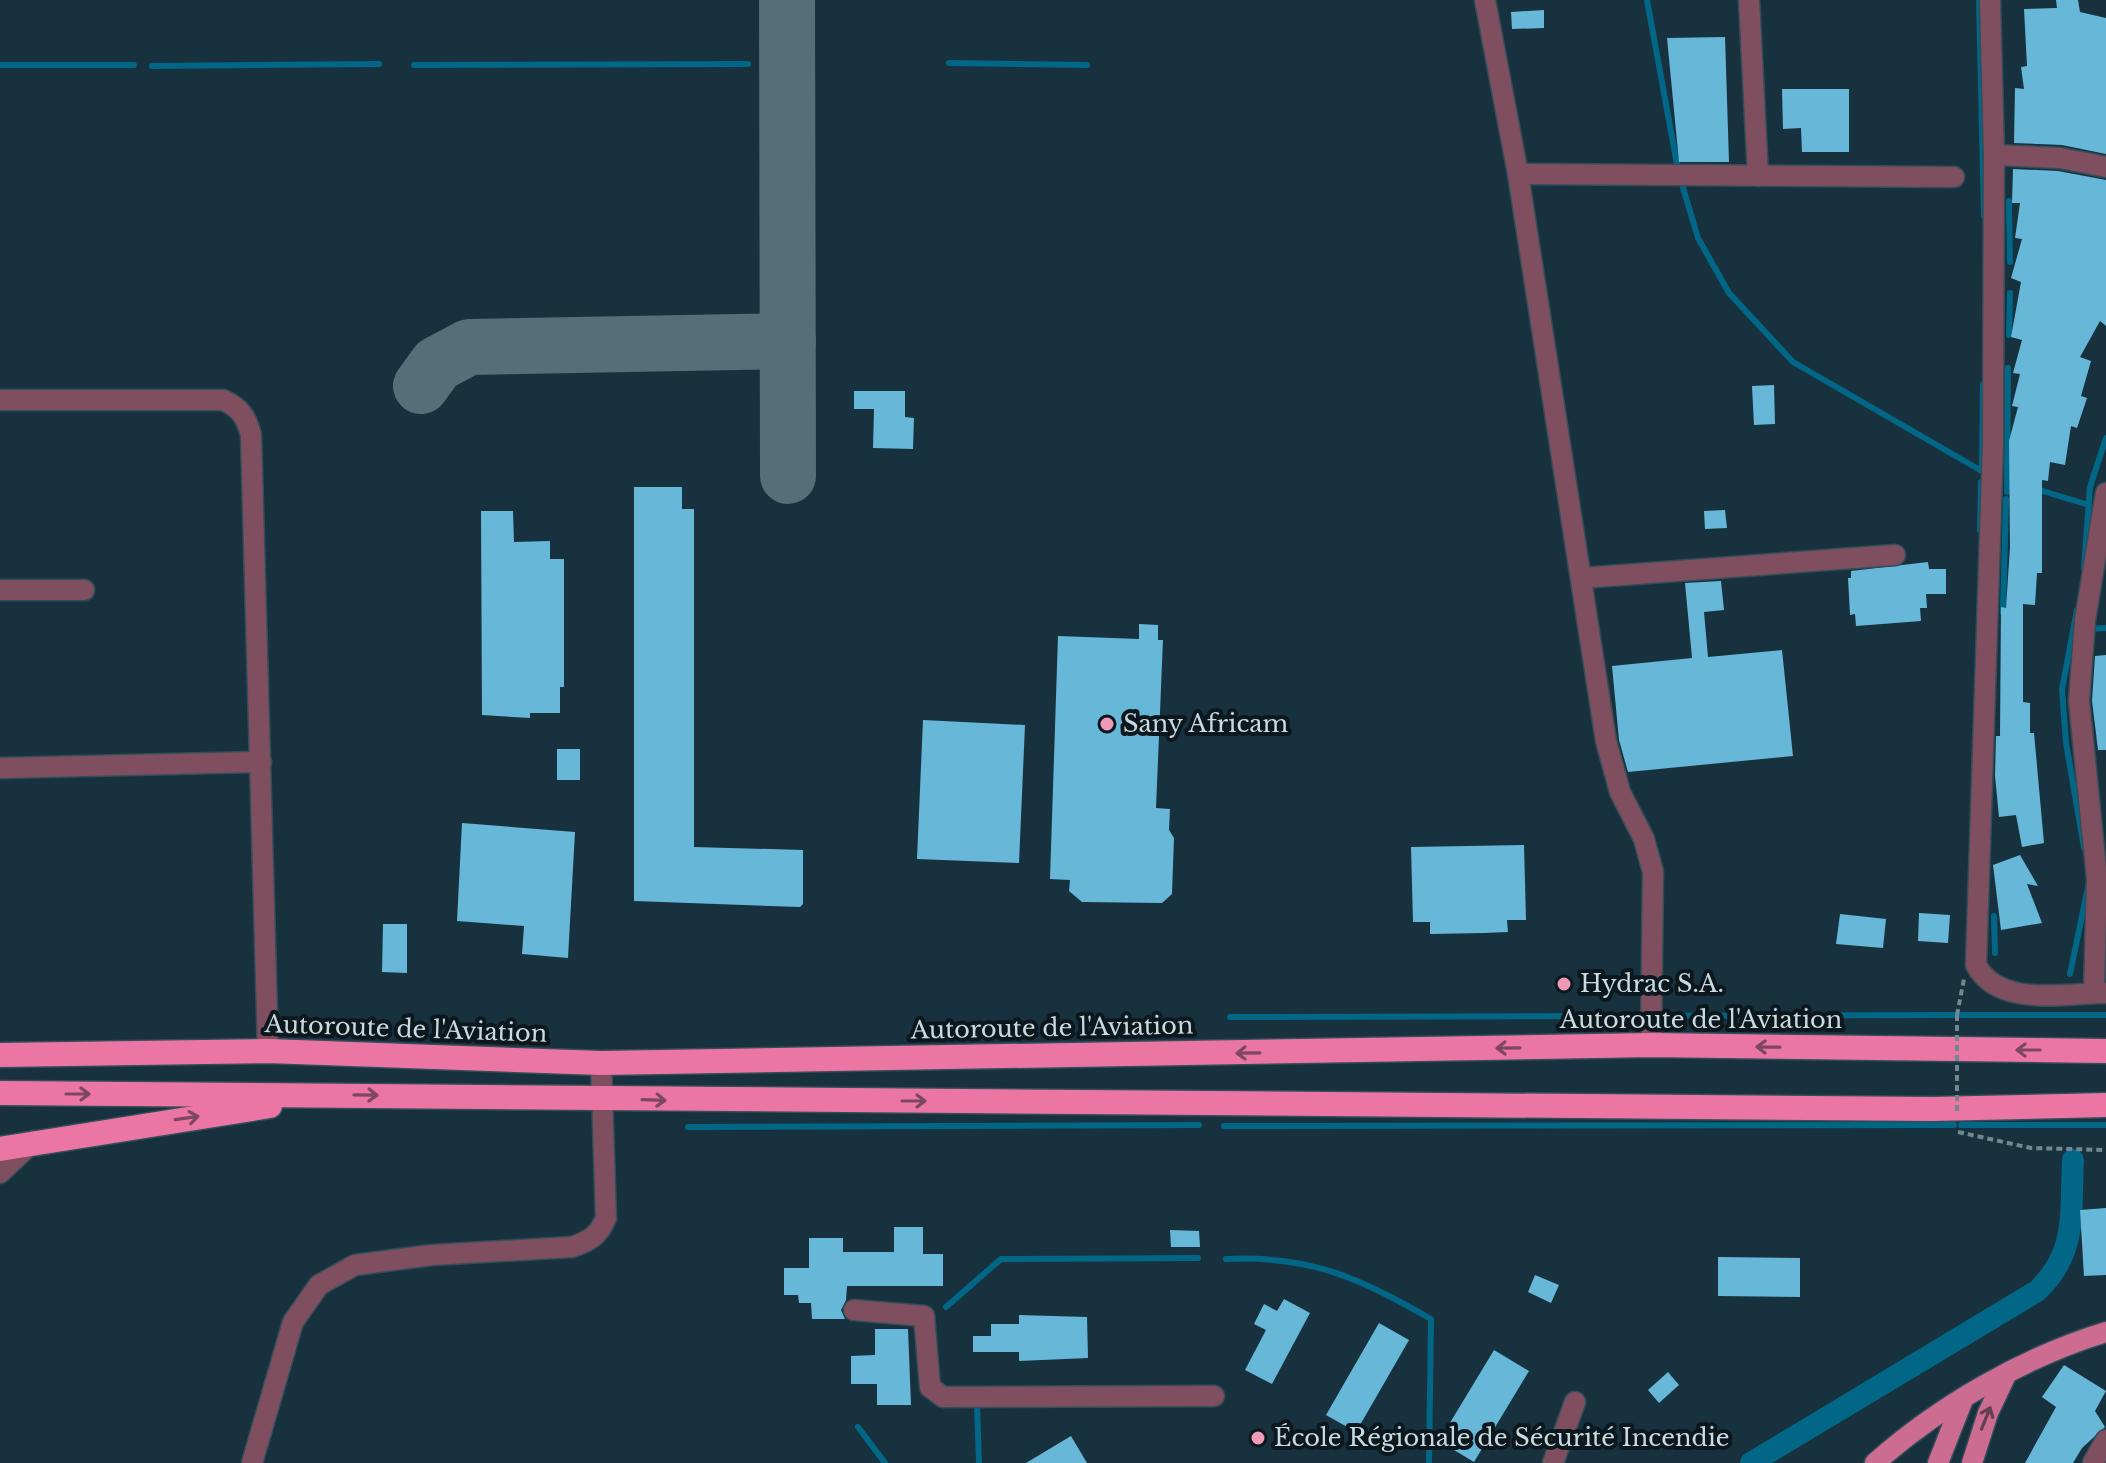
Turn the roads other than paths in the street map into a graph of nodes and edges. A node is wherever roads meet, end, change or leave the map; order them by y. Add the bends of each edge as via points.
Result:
1 (1485, 0) edge
2 (1749, 0) edge
3 (1990, 0) edge
4 (1994, 155) junction
5 (2106, 167) edge
6 (1518, 174) junction
7 (1758, 176) junction
8 (1954, 177) dead end
9 (0, 400) edge
10 (2106, 493) edge
11 (1895, 555) dead end
12 (1581, 578) junction
13 (0, 590) edge
14 (84, 590) dead end
15 (261, 762) junction
16 (0, 768) edge
17 (2096, 780) edge
18 (2100, 993) edge
19 (1651, 1045) junction
20 (268, 1051) junction
21 (2106, 1051) edge
22 (0, 1055) edge
23 (601, 1063) junction
24 (0, 1093) edge
25 (331, 1095) junction
26 (600, 1099) junction
27 (2106, 1105) edge
28 (34, 1141) junction
29 (0, 1149) edge
30 (0, 1173) edge
31 (854, 1310) dead end
32 (2106, 1332) edge
33 (2006, 1375) junction
34 (1214, 1396) dead end
35 (1964, 1398) junction
36 (1575, 1402) dead end
37 (2106, 1440) edge
38 (252, 1463) edge
39 (1553, 1463) edge
40 (1875, 1463) edge
41 (1938, 1463) edge
42 (1972, 1463) edge
43 (2093, 1463) edge

1 - 6 street
2 - 7 street
3 - 4 street
4 - 5 street via 2060,158
4 - 18 street via 1993,444 1976,965 1994,987 2012,992
6 - 7 street
6 - 12 street
7 - 8 street
9 - 15 street via 223,400 247,419
10 - 17 street via 2080,657 2079,701
11 - 12 street
12 - 19 street via 1606,741 1620,792 1644,839 1653,872
13 - 14 street
15 - 16 street
15 - 20 street
17 - 18 street
21 -> 19 highway, Autoroute de l'Aviation
19 -> 23 highway, Autoroute de l'Aviation
20 - 22 highway, Autoroute de l'Aviation
20 - 23 highway, Autoroute de l'Aviation
23 - 26 street
24 -> 25 highway
25 -> 26 highway
28 -> 25 highway
26 -> 27 highway via 1932,1109
26 - 38 street via 606,1218 601,1231 572,1247 355,1265 327,1279 293,1322
28 - 29 highway
28 - 30 street
31 - 34 street via 924,1316 930,1387 943,1397
32 - 33 main road
33 - 35 main road
42 -> 33 main road
35 - 40 main road
35 - 41 main road
36 - 39 street
37 - 43 street

